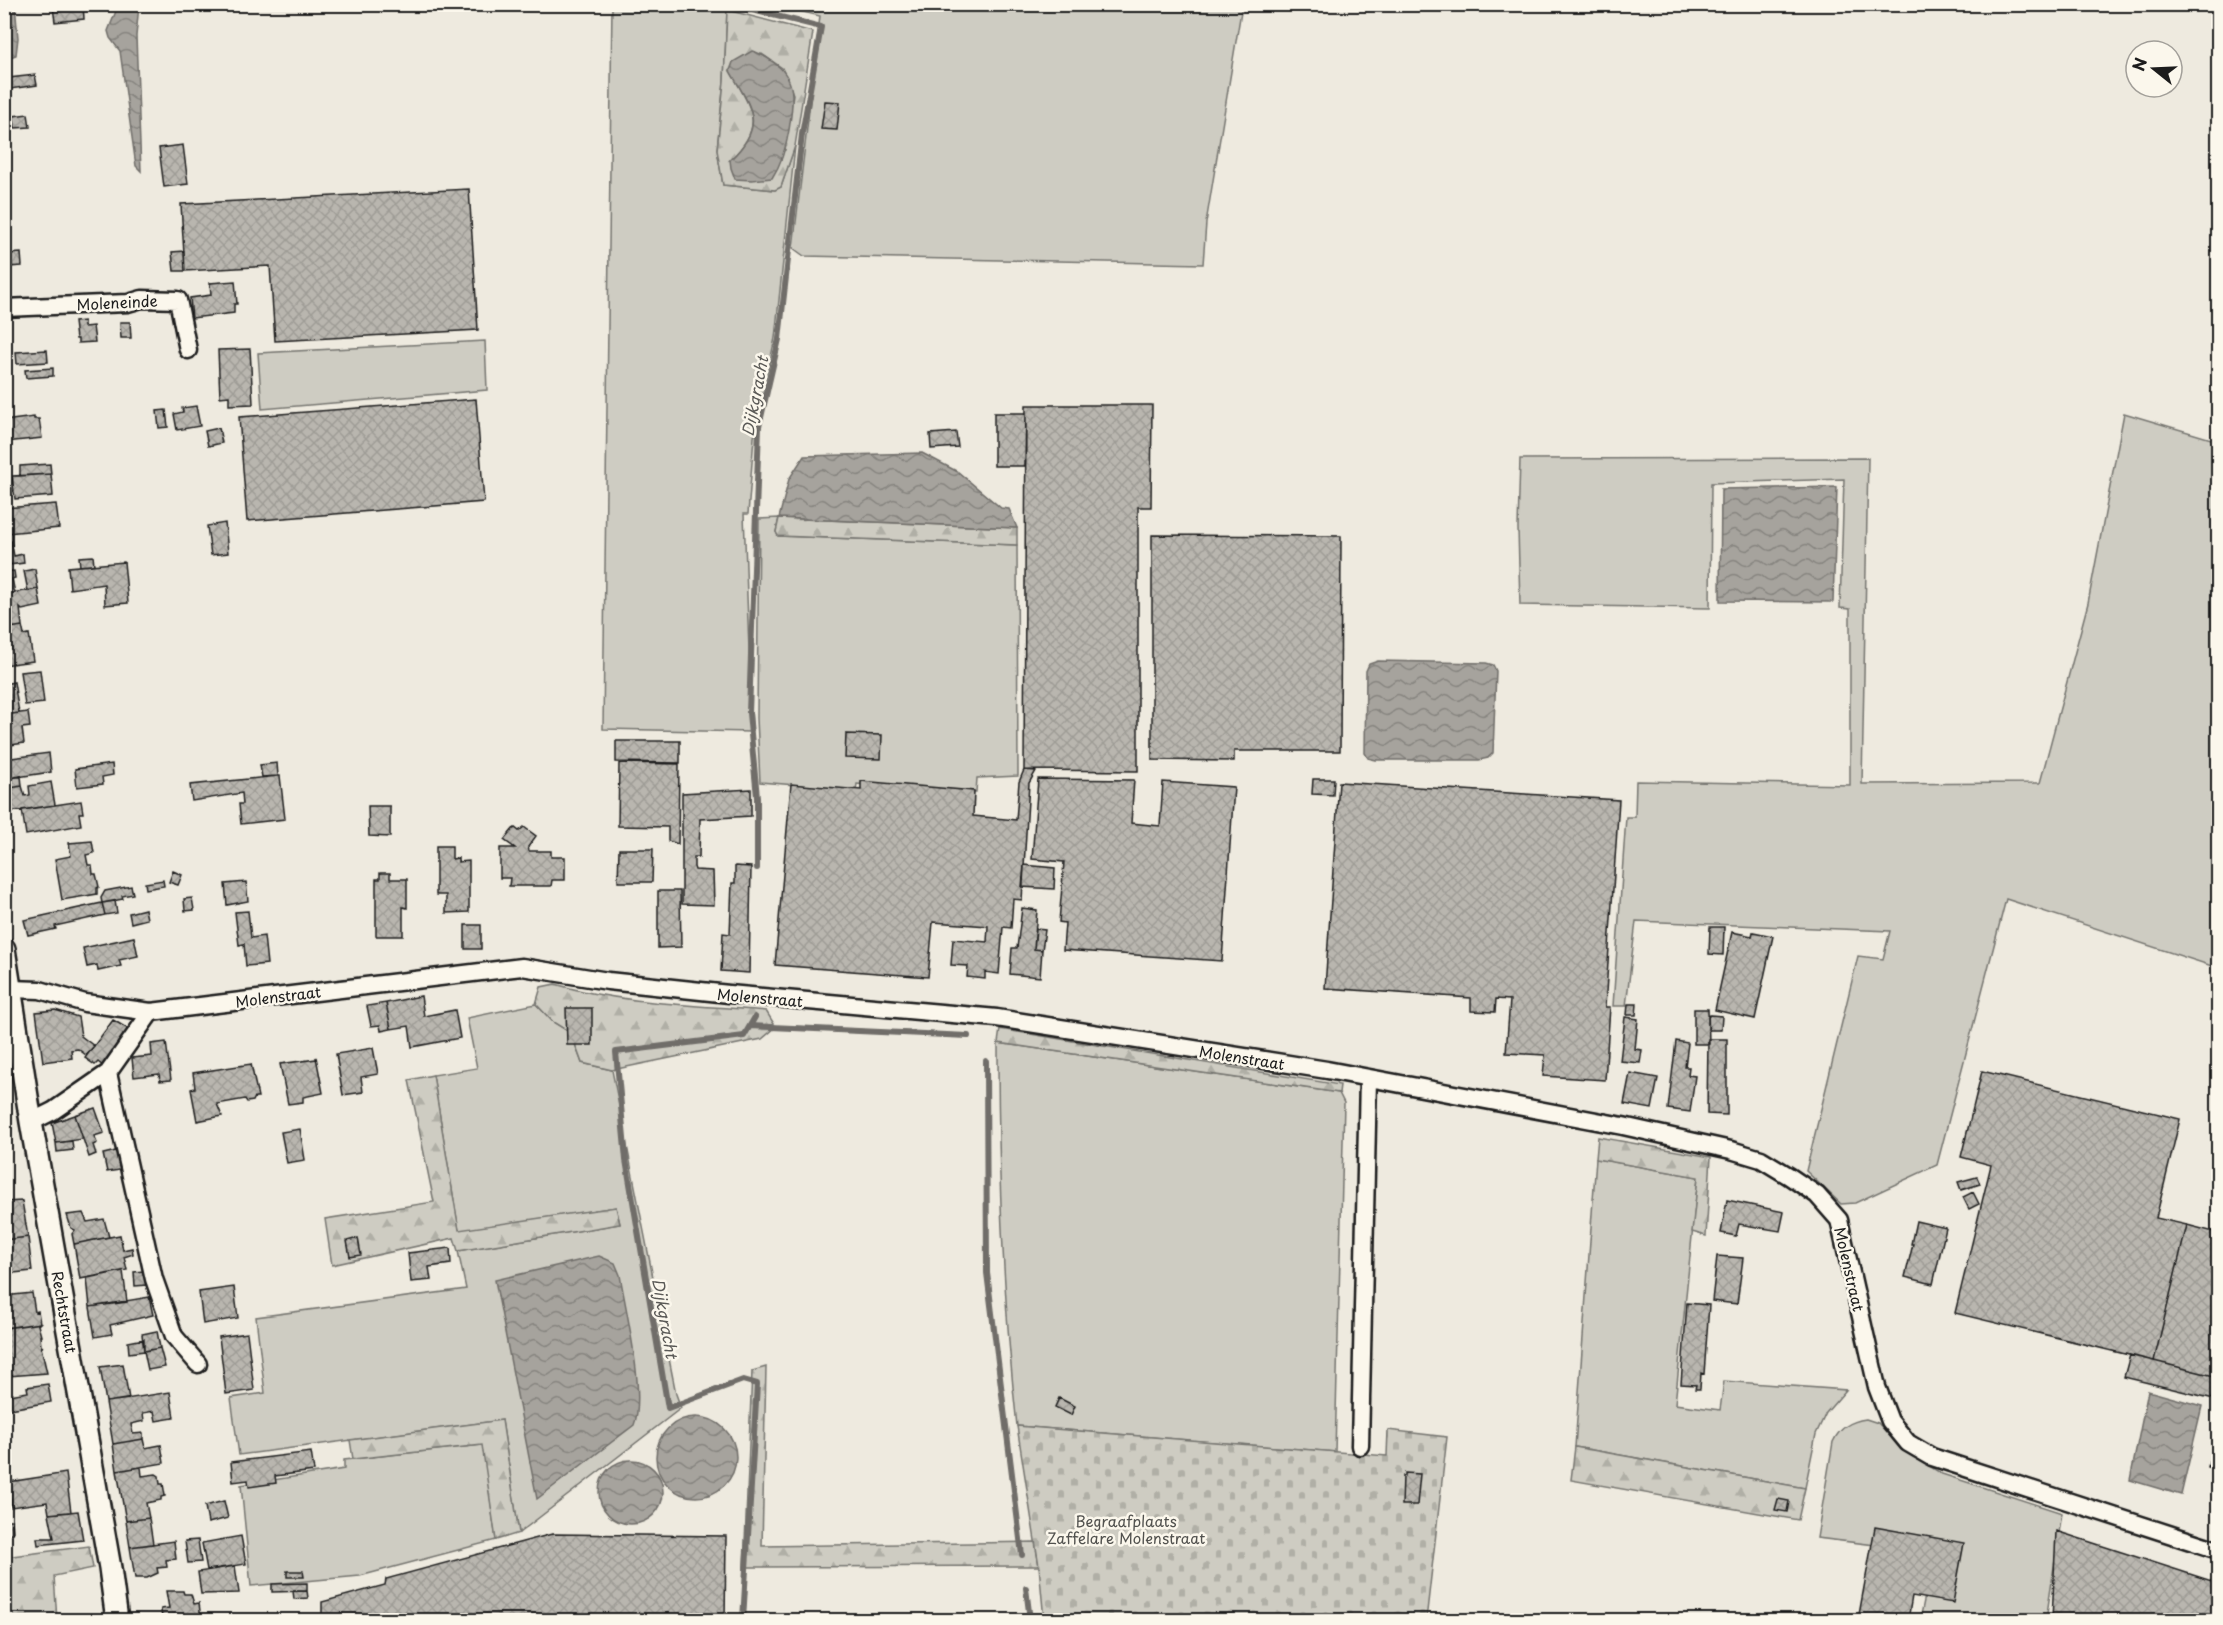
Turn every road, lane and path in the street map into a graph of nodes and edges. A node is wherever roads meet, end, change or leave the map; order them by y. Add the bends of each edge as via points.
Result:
1 (4, 308) edge
2 (188, 350) dead end
3 (4, 949) edge
4 (9, 998) edge
5 (152, 1012) junction
6 (108, 1073) junction
7 (1368, 1078) junction
8 (31, 1122) junction
9 (198, 1364) dead end
10 (1360, 1446) dead end
11 (2218, 1550) edge
12 (117, 1620) edge

1 - 2 street, Moleneinde via 178,300
3 - 4 street
4 - 5 street, Molenstraat via 40,990 85,1003
4 - 8 street, Rechtstraat
5 - 6 street
5 - 7 street, Molenstraat via 522,967 729,994 997,1018
6 - 8 street
6 - 9 street via 154,1279 174,1336
7 - 10 street
7 - 11 street, Molenstraat via 1623,1126 1761,1160 1817,1195 1839,1220 1876,1387 1890,1421 1908,1443 1932,1457
8 - 12 street, Rechtstraat

